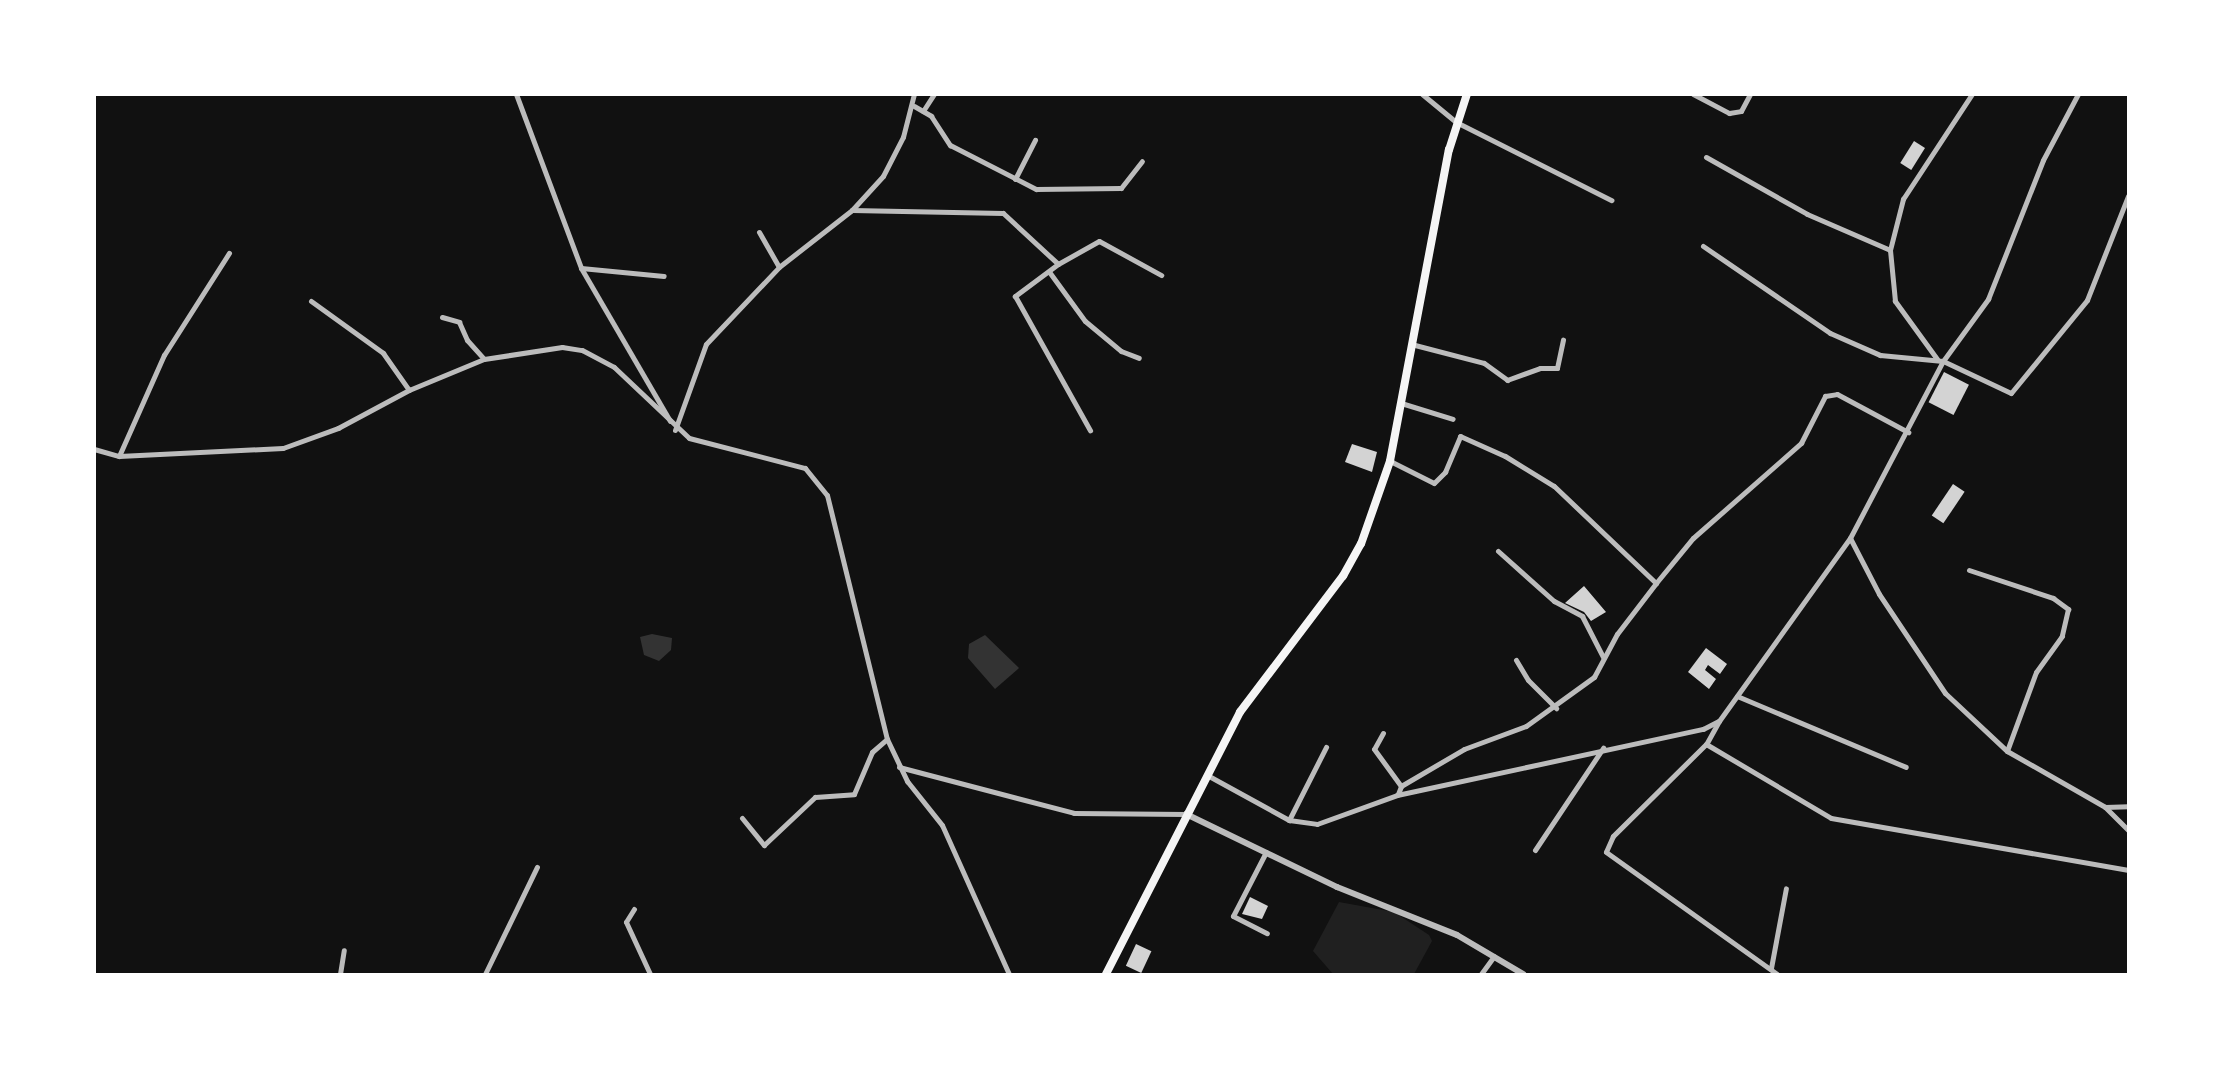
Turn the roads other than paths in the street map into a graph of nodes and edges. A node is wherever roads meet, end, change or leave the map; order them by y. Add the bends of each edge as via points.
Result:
1 (516, 94) edge
2 (914, 94) edge
3 (934, 94) edge
4 (1422, 94) edge
5 (1467, 94) edge
6 (1693, 94) edge
7 (1750, 94) edge
8 (1972, 94) edge
9 (2078, 94) edge
10 (914, 106) junction
11 (923, 111) junction
12 (1456, 122) junction
13 (1035, 140) dead end
14 (1706, 156) dead end
15 (1143, 161) dead end
16 (1014, 179) junction
17 (2129, 196) edge
18 (1611, 200) dead end
19 (852, 210) junction
20 (759, 232) dead end
21 (1703, 246) dead end
22 (1889, 250) junction
23 (229, 253) dead end
24 (1058, 264) junction
25 (779, 267) junction
26 (581, 268) junction
27 (1050, 273) junction
28 (1161, 275) dead end
29 (664, 276) dead end
30 (311, 301) dead end
31 (443, 317) dead end
32 (1563, 340) dead end
33 (1411, 344) junction
34 (1139, 358) dead end
35 (484, 359) junction
36 (1940, 360) junction
37 (409, 390) junction
38 (1401, 403) junction
39 (1453, 419) dead end
40 (676, 430) junction
41 (1090, 430) dead end
42 (1908, 432) junction
43 (94, 449) edge
44 (119, 456) junction
45 (1390, 461) junction
46 (1850, 538) junction
47 (1498, 551) dead end
48 (1969, 570) dead end
49 (1656, 583) junction
50 (1603, 657) junction
51 (1516, 660) dead end
52 (1737, 696) junction
53 (1556, 708) junction
54 (1719, 721) junction
55 (1384, 733) dead end
56 (887, 739) junction
57 (1706, 744) junction
58 (1326, 747) dead end
59 (1603, 747) junction
60 (2007, 751) junction
61 (900, 767) junction
62 (1906, 767) dead end
63 (1207, 775) junction
64 (1401, 786) junction
65 (1397, 795) junction
66 (2129, 806) edge
67 (2105, 807) junction
68 (1186, 814) junction
69 (742, 818) dead end
70 (1289, 820) junction
71 (2129, 830) edge
72 (1535, 850) dead end
73 (1266, 852) junction
74 (537, 867) dead end
75 (2129, 870) edge
76 (1786, 888) dead end
77 (634, 909) dead end
78 (1267, 933) dead end
79 (344, 950) dead end
80 (1494, 956) junction
81 (1771, 968) junction
82 (340, 975) edge
83 (485, 975) edge
84 (650, 975) edge
85 (1009, 975) edge
86 (1106, 975) edge
87 (1481, 975) edge
88 (1522, 975) edge
89 (1777, 975) edge

1 - 26 street
2 - 10 street
3 - 11 street
4 - 12 street
5 - 12 main road
6 - 7 street via 1729,113 1741,111
8 - 22 street via 1903,198
9 - 36 street via 2043,160 2002,272
10 - 11 street
10 - 19 street via 883,176
11 - 16 street via 950,145
12 - 18 street
12 - 33 main road
13 - 16 street
14 - 22 street via 1807,214
15 - 16 street via 1121,188 1036,189
17 - 36 street via 2087,300 2011,393
19 - 24 street via 1003,213
19 - 25 street
20 - 25 street
21 - 36 street via 1830,333 1880,355
22 - 36 street via 1895,301
23 - 44 street via 164,355
24 - 27 street
24 - 28 street via 1099,241
25 - 40 street via 706,344
26 - 29 street
26 - 40 street
27 - 34 street via 1085,321 1121,351
27 - 41 street via 1015,296
30 - 37 street via 383,353
31 - 35 street via 459,322
32 - 33 street via 1557,368 1540,368 1507,380 1484,363
33 - 38 main road
35 - 37 street
35 - 40 street via 540,347 582,350 614,367
36 - 42 street
37 - 44 street via 338,428 283,448
38 - 39 street
38 - 45 main road
40 - 56 street via 727,451 794,462 823,484
42 - 46 street
42 - 49 street via 1837,394 1825,396 1801,443 1693,538
43 - 44 street
45 - 49 street via 1434,483 1445,472 1460,436 1505,456 1554,486
45 - 63 main road via 1353,561 1253,692
46 - 52 street
46 - 60 street via 1879,594 1945,693
47 - 50 street via 1554,601 1582,616
48 - 60 street via 2053,598 2068,608 2062,636 2036,672
49 - 50 street
50 - 53 street via 1594,677
51 - 53 street via 1528,680
52 - 54 street
52 - 62 street
53 - 64 street via 1526,726 1464,749
54 - 57 street
54 - 59 street via 1703,729
55 - 64 street via 1374,749
56 - 61 street
56 - 69 street via 872,752 854,794 815,797 764,845
57 - 75 street via 1831,818
57 - 81 street via 1613,836 1606,852
58 - 70 street
59 - 65 street
59 - 72 street
60 - 67 street
61 - 68 street via 1074,813
61 - 85 street via 942,825
63 - 68 main road
63 - 70 street
64 - 65 street
65 - 70 street via 1317,824
66 - 67 street
67 - 71 street
68 - 73 street
68 - 86 main road
73 - 78 street via 1233,916
73 - 80 street via 1337,887 1457,935
74 - 83 street
76 - 81 street
77 - 84 street via 626,922
79 - 82 street
80 - 87 street
80 - 88 street
81 - 89 street

